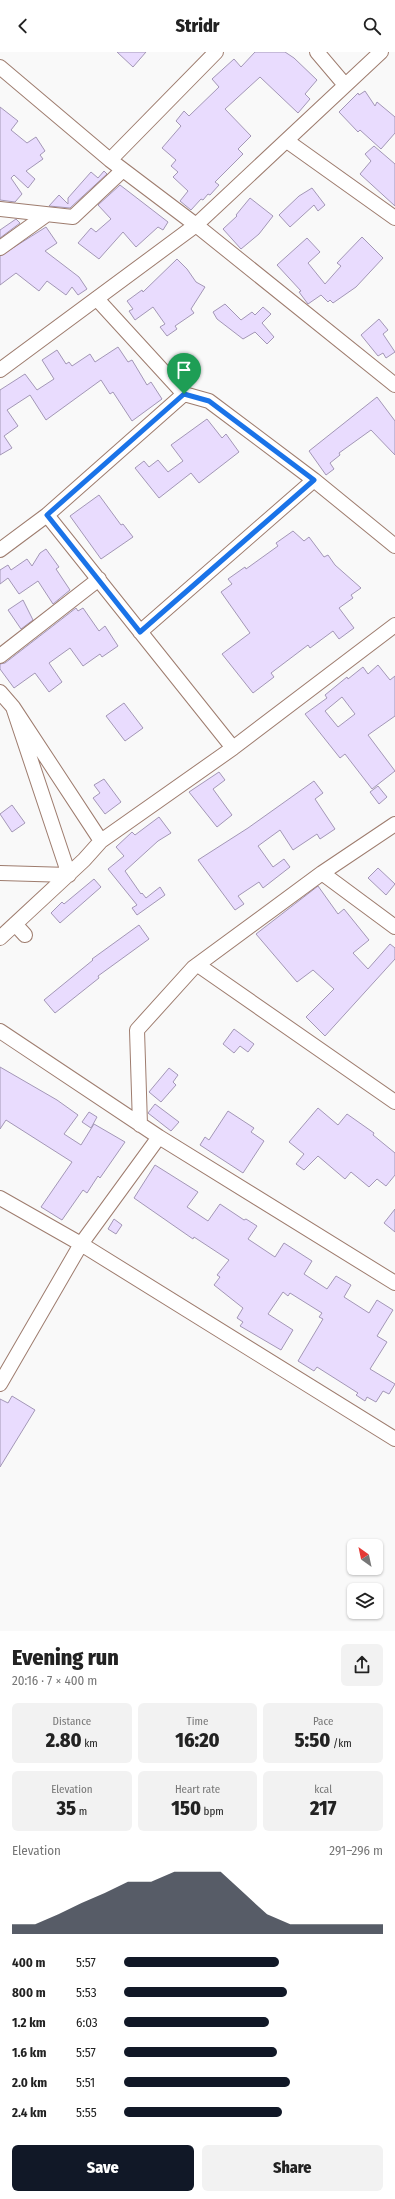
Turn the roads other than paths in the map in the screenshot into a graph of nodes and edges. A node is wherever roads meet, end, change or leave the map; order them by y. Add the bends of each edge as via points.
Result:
1 (216, 52) edge
2 (317, 52) edge
3 (381, 52) edge
4 (0, 67) edge
5 (345, 85) junction
6 (287, 141) junction
7 (110, 160) junction
8 (123, 170) junction
9 (0, 209) edge
10 (46, 215) junction
11 (395, 218) edge
12 (196, 225) junction
13 (0, 248) edge
14 (97, 299) junction
15 (0, 370) edge
16 (395, 385) edge
17 (184, 394) junction
18 (314, 480) junction
19 (47, 515) junction
20 (395, 546) edge
21 (0, 550) edge
22 (99, 579) junction
23 (395, 625) edge
24 (140, 632) junction
25 (0, 656) edge
26 (0, 692) edge
27 (13, 707) junction
28 (233, 748) junction
29 (395, 824) edge
30 (101, 842) junction
31 (0, 873) edge
32 (322, 873) junction
33 (69, 874) junction
34 (395, 927) edge
35 (6, 929) edge
36 (25, 935) dead end
37 (198, 965) junction
38 (0, 1031) edge
39 (395, 1102) edge
40 (140, 1125) junction
41 (159, 1137) junction
42 (0, 1198) edge
43 (81, 1244) junction
44 (395, 1283) edge
45 (0, 1384) edge
46 (395, 1439) edge

1 - 7 street
2 - 5 street
3 - 5 street
4 - 7 street
5 - 6 street
6 - 11 street
6 - 12 street
7 - 8 street
8 - 10 street via 73,217
8 - 12 street
9 - 10 street
10 - 13 street
12 - 14 street
12 - 16 street
14 - 15 street
14 - 17 street
17 - 18 street via 209,401
17 - 19 street
18 - 20 street
18 - 24 street
19 - 21 street
19 - 22 street
22 - 24 street
22 - 25 street
23 - 28 street
24 - 28 street
26 - 27 street
27 - 30 street
27 - 33 street
28 - 30 street
29 - 32 street
30 - 33 street
31 - 33 street
32 - 34 street
32 - 37 street
33 - 35 street
35 - 36 street
37 - 39 street
37 - 40 street via 137,1030
38 - 40 street
40 - 41 street
41 - 43 street
41 - 44 street
42 - 43 street
43 - 45 street
43 - 46 street

